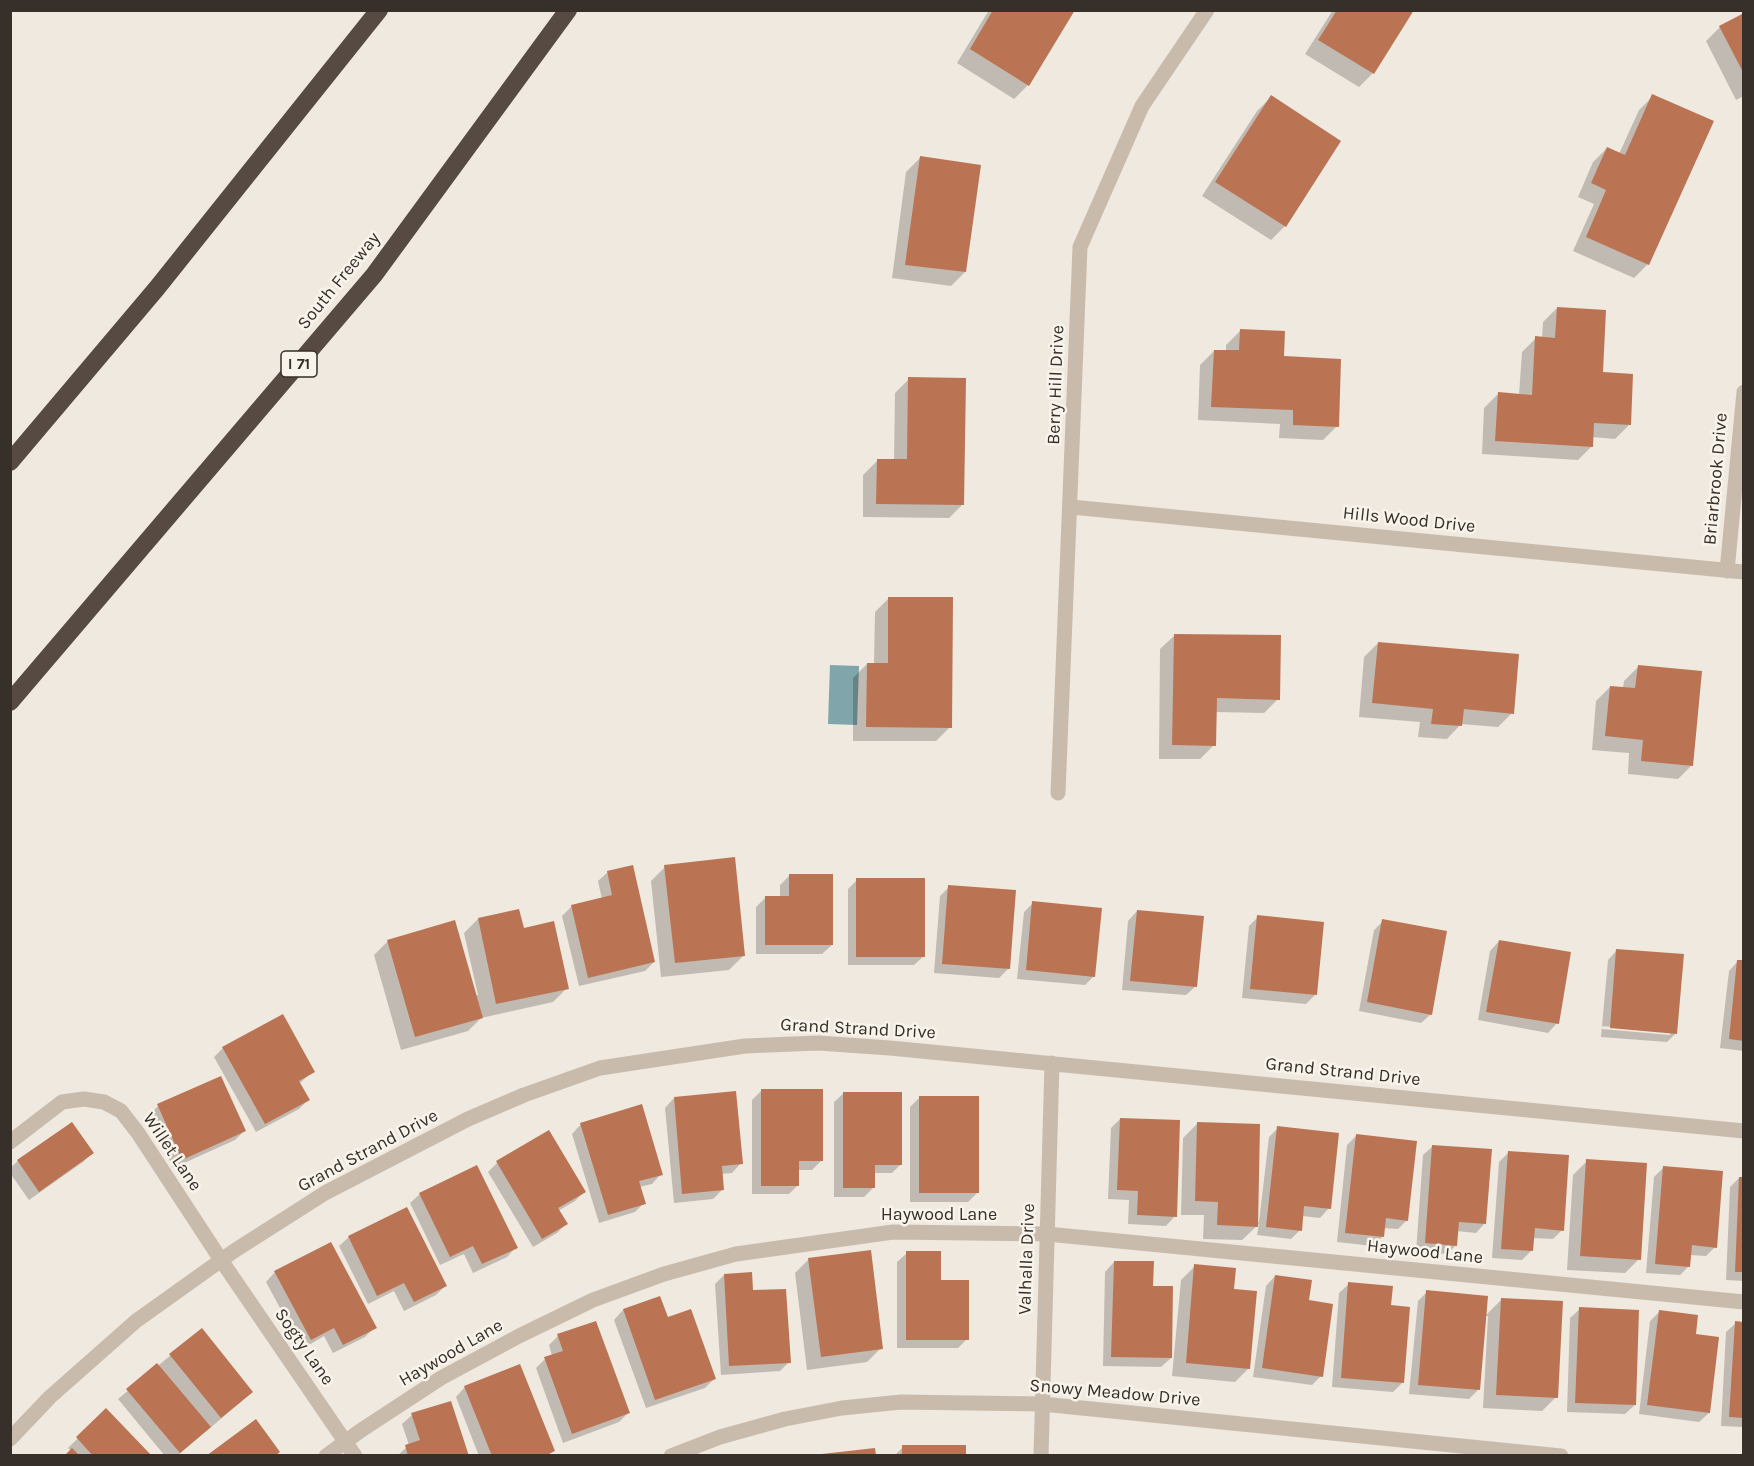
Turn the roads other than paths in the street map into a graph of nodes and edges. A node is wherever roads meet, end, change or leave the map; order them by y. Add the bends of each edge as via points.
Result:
1 (380, 10) edge
2 (568, 10) edge
3 (1207, 10) edge
4 (1743, 392) edge
5 (10, 462) edge
6 (1071, 507) junction
7 (1727, 571) junction
8 (1743, 572) edge
9 (10, 702) edge
10 (1058, 793) dead end
11 (1052, 1063) junction
12 (1743, 1131) edge
13 (10, 1142) edge
14 (1047, 1234) junction
15 (221, 1260) junction
16 (1743, 1302) edge
17 (1042, 1404) junction
18 (10, 1439) edge
19 (345, 1441) junction
20 (326, 1455) edge
21 (355, 1455) edge
22 (671, 1455) edge
23 (1041, 1455) edge
24 (1561, 1455) edge

1 - 5 highway via 158,288
2 - 9 highway, South Freeway / I 71 via 374,275
3 - 6 street, Berry Hill Drive via 1142,106 1080,247
4 - 7 street, Briarbrook Drive
6 - 7 street, Hills Wood Drive
6 - 10 street, Berry Hill Drive
7 - 8 street, Hills Wood Drive
11 - 12 street, Grand Strand Drive
11 - 14 street, Valhalla Drive
11 - 15 street, Grand Strand Drive via 818,1043 745,1046 600,1068 468,1119 325,1193
13 - 15 street, Willet Lane via 62,1102 104,1102 121,1112 138,1133
14 - 16 street, Haywood Lane
14 - 17 street, Valhalla Drive
14 - 19 street, Haywood Lane via 893,1232 736,1254 664,1274 593,1300 519,1336 441,1378
15 - 18 street, Grand Strand Drive via 136,1321 50,1397
15 - 19 street, Sogty Lane
17 - 22 street, Snowy Meadow Drive via 902,1402 842,1408 784,1419
17 - 23 street, Valhalla Drive
17 - 24 street, Snowy Meadow Drive
19 - 20 street, Haywood Lane
19 - 21 street, Sogty Lane

